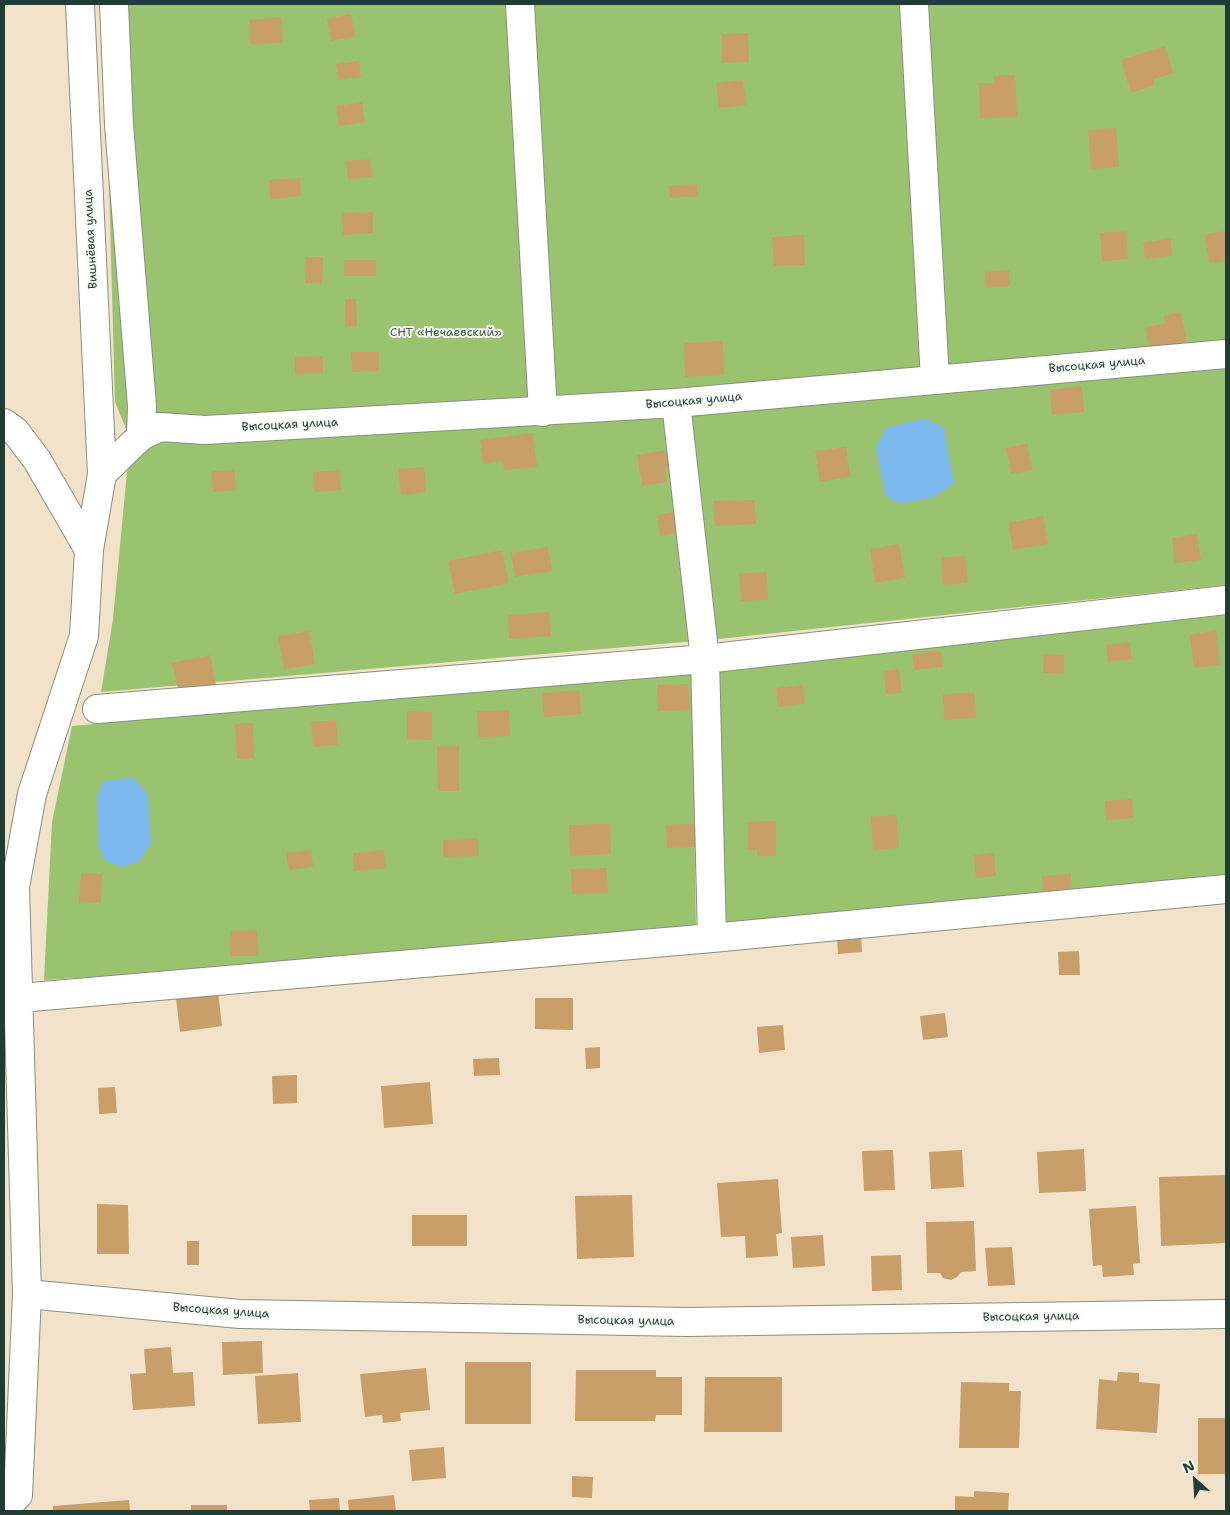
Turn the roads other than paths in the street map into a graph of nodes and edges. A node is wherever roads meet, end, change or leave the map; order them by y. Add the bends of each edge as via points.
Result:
1 (80, 4) edge
2 (114, 4) edge
3 (520, 4) edge
4 (914, 4) edge
5 (1226, 354) edge
6 (935, 379) junction
7 (676, 403) junction
8 (543, 412) junction
9 (4, 423) edge
10 (151, 431) junction
11 (102, 474) junction
12 (89, 550) junction
13 (1226, 600) edge
14 (705, 659) junction
15 (97, 709) dead end
16 (1226, 889) edge
17 (712, 938) junction
18 (20, 998) junction
19 (27, 1294) junction
20 (1226, 1314) edge
21 (11, 1502) edge

1 - 11 street, Вишнёвая улица
2 - 10 street via 119,125 142,406
3 - 8 street
4 - 6 street
5 - 6 street, Высоцкая улица
6 - 7 street, Высоцкая улица
7 - 8 street, Высоцкая улица
7 - 14 street
8 - 10 street, Высоцкая улица
9 - 12 street via 38,460
10 - 11 street
11 - 12 street, Вишнёвая улица
12 - 18 street, Вишнёвая улица via 84,636 32,794 15,887
13 - 14 street
14 - 15 street
14 - 17 street
16 - 17 street
17 - 18 street
18 - 19 street, Вишнёвая улица
19 - 20 street, Высоцкая улица via 240,1314 667,1322
19 - 21 street, Вишнёвая улица

